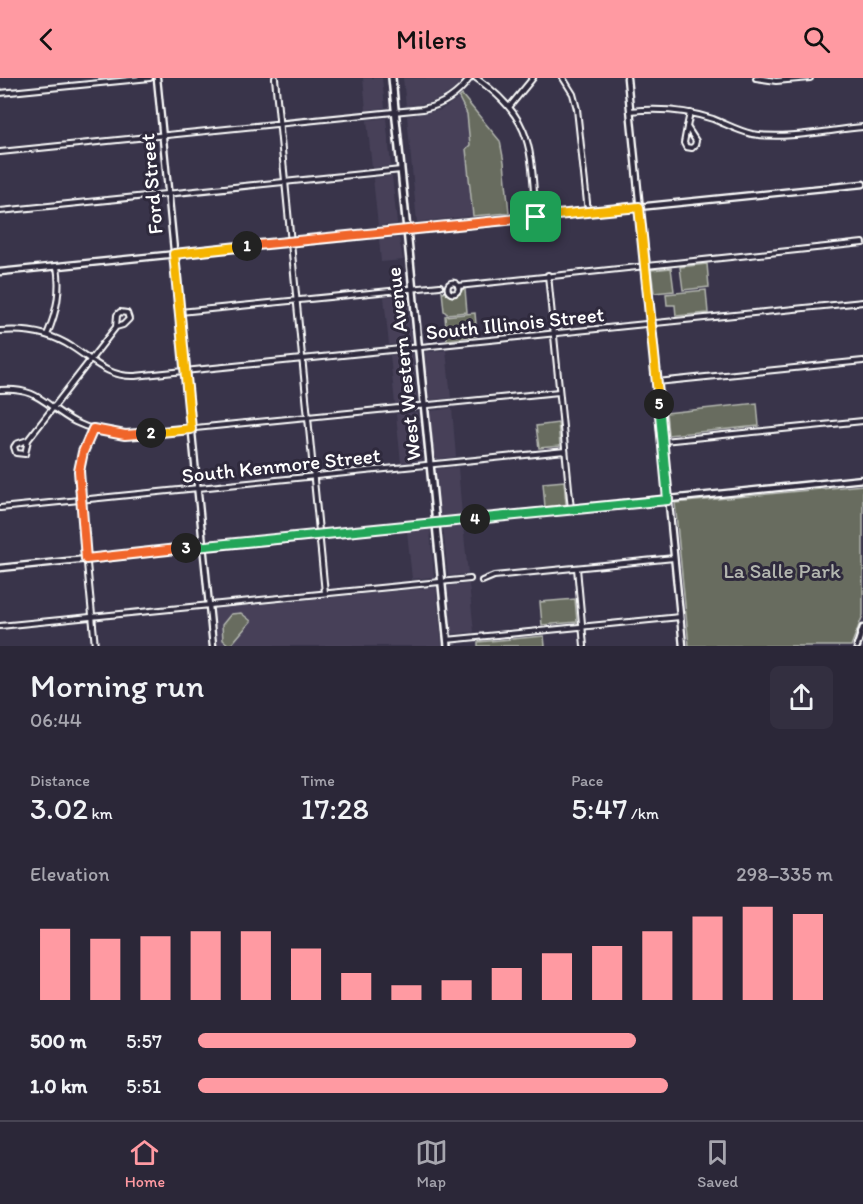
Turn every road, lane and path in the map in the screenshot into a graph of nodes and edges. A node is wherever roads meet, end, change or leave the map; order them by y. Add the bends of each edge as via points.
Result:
1 (150, 78) edge
2 (157, 78) edge
3 (275, 78) edge
4 (392, 78) edge
5 (470, 78) edge
6 (476, 78) edge
7 (533, 78) edge
8 (562, 78) edge
9 (627, 78) edge
10 (756, 78) edge
11 (810, 78) edge
12 (0, 93) edge
13 (510, 106) junction
14 (630, 111) junction
15 (395, 112) junction
16 (690, 113) junction
17 (279, 124) junction
18 (687, 126) junction
19 (863, 127) edge
20 (163, 135) junction
21 (0, 152) edge
22 (401, 170) junction
23 (285, 182) junction
24 (863, 184) edge
25 (168, 194) junction
26 (639, 207) junction
27 (0, 211) edge
28 (588, 212) junction
29 (536, 217) junction
30 (407, 230) junction
31 (290, 242) junction
32 (863, 243) edge
33 (174, 254) junction
34 (57, 266) junction
35 (645, 266) junction
36 (0, 272) edge
37 (548, 275) junction
38 (440, 286) dead end
39 (458, 286) dead end
40 (412, 289) junction
41 (296, 301) junction
42 (863, 302) edge
43 (180, 312) junction
44 (651, 324) junction
45 (116, 327) dead end
46 (0, 331) edge
47 (554, 334) junction
48 (47, 335) junction
49 (418, 347) junction
50 (302, 359) junction
51 (90, 360) junction
52 (863, 361) edge
53 (186, 371) junction
54 (657, 382) junction
55 (0, 390) edge
56 (559, 392) junction
57 (424, 406) junction
58 (53, 407) junction
59 (307, 418) junction
60 (863, 421) edge
61 (93, 429) junction
62 (191, 429) junction
63 (28, 440) dead end
64 (663, 441) junction
65 (565, 451) junction
66 (430, 465) junction
67 (313, 476) junction
68 (863, 479) edge
69 (197, 488) junction
70 (81, 500) junction
71 (668, 500) junction
72 (0, 508) edge
73 (571, 509) junction
74 (436, 523) junction
75 (319, 535) junction
76 (203, 547) junction
77 (674, 558) junction
78 (86, 559) junction
79 (0, 568) edge
80 (577, 568) junction
81 (470, 579) dead end
82 (482, 581) dead end
83 (441, 582) junction
84 (325, 593) junction
85 (209, 605) junction
86 (92, 617) junction
87 (680, 617) junction
88 (0, 626) edge
89 (583, 627) junction
90 (863, 628) edge
91 (448, 643) edge
92 (95, 646) edge
93 (213, 646) edge
94 (585, 646) edge
95 (683, 646) edge
96 (857, 646) edge

1 - 12 street
2 - 20 street, Ford Street
3 - 17 street
4 - 15 main road, West Western Avenue
5 - 15 street via 440,104
6 - 13 street
7 - 13 street
8 - 28 street via 577,109
9 - 14 street
10 - 11 street
13 - 29 street via 528,141
14 - 16 street via 663,109
14 - 26 street
15 - 17 street
15 - 22 main road, West Western Avenue
16 - 18 street
16 - 19 street via 767,136
17 - 20 street
17 - 23 street
18 - 18 street via 696,141 690,148 684,143
20 - 21 street
20 - 25 street, Ford Street
22 - 23 street
22 - 30 main road, West Western Avenue
23 - 25 street
23 - 31 street
24 - 26 street
25 - 27 street
25 - 33 street, Ford Street
26 - 28 street
26 - 35 street
28 - 29 street
29 - 30 street
30 - 31 street
30 - 40 main road, West Western Avenue
31 - 33 street
31 - 41 street
32 - 35 street
33 - 34 street
33 - 43 street, Ford Street
34 - 36 street
34 - 48 street via 58,301
35 - 37 street
35 - 44 street
37 - 39 street
37 - 47 street
38 - 40 street
40 - 41 street
40 - 49 main road, West Western Avenue
41 - 43 street
41 - 50 street
42 - 44 street, South Illinois Street
43 - 53 street, Ford Street
44 - 47 street, South Illinois Street
44 - 54 street
45 - 51 street
46 - 48 street, South Illinois Street
47 - 49 street, South Illinois Street
47 - 56 street
48 - 51 street, South Illinois Street
49 - 50 street, South Illinois Street
49 - 57 main road, West Western Avenue
50 - 53 street, South Illinois Street
50 - 59 street
51 - 53 street, South Illinois Street via 122,376
51 - 58 street
52 - 54 street
53 - 62 street, Ford Street
54 - 64 street
55 - 58 street via 32,393
56 - 57 street
56 - 65 street
57 - 59 street
57 - 66 main road, West Western Avenue
58 - 61 street
58 - 63 street
59 - 62 street
59 - 67 street
60 - 64 street
61 - 62 street via 131,435
61 - 70 street via 80,463
62 - 69 street, Ford Street
64 - 71 street
65 - 66 street, South Kenmore Street
65 - 73 street
66 - 67 street, South Kenmore Street
66 - 74 main road, West Western Avenue
67 - 69 street, South Kenmore Street
67 - 75 street
68 - 71 street
69 - 70 street, South Kenmore Street
69 - 76 street, Ford Street
70 - 72 street, South Kenmore Street
70 - 78 street
71 - 73 street
71 - 77 street
73 - 74 street
74 - 75 street
74 - 83 main road, West Western Avenue
75 - 76 street
75 - 84 street
76 - 78 street
76 - 85 street, Ford Street
77 - 80 street
77 - 87 street
78 - 79 street
78 - 86 street
80 - 82 street via 494,576
80 - 89 street
81 - 83 street
83 - 84 street
83 - 91 main road, West Western Avenue
84 - 85 street
85 - 86 street
85 - 93 street, Ford Street
86 - 88 street
86 - 92 street
87 - 89 street
87 - 95 street
89 - 91 street
89 - 94 street
90 - 96 street

